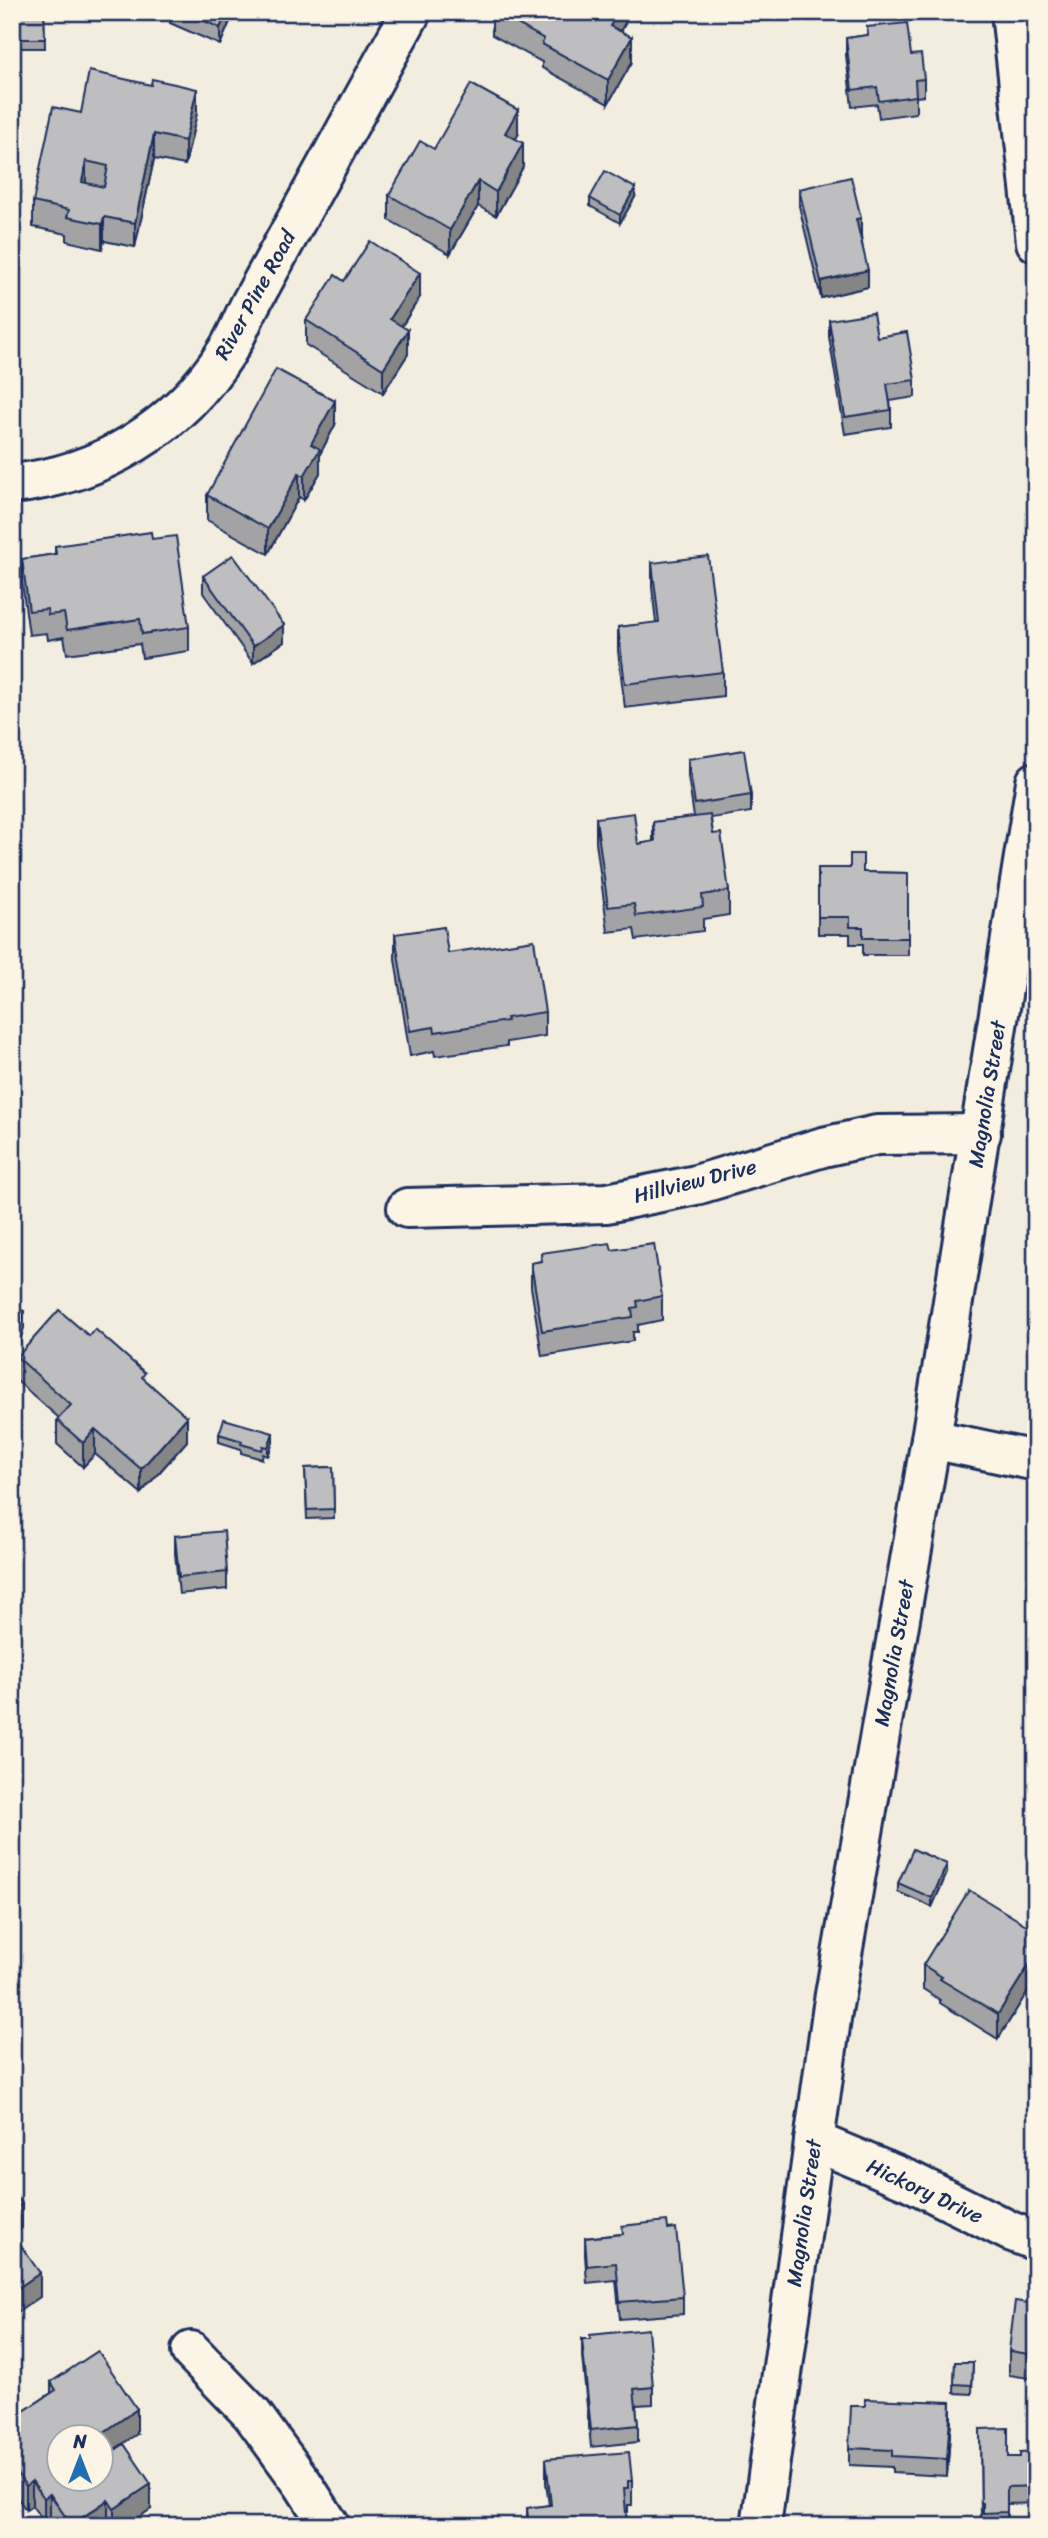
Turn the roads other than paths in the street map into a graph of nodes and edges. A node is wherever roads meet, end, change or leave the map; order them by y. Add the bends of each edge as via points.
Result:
1 (411, 12) edge
2 (1011, 12) edge
3 (1036, 242) edge
4 (12, 484) edge
5 (1036, 782) edge
6 (981, 1134) junction
7 (407, 1208) dead end
8 (931, 1439) junction
9 (1036, 1461) edge
10 (814, 2141) junction
11 (1036, 2241) edge
12 (191, 2351) dead end
13 (330, 2526) edge
14 (761, 2526) edge

1 - 4 street, River Pine Road via 228,350 189,400 116,454 74,472
2 - 3 street
5 - 6 street, Magnolia Street
6 - 7 street, Hillview Drive via 877,1135 696,1185 607,1203
6 - 8 street, Magnolia Street
8 - 9 street
8 - 10 street, Magnolia Street
10 - 11 street, Hickory Drive
10 - 14 street, Magnolia Street
12 - 13 street via 252,2414

